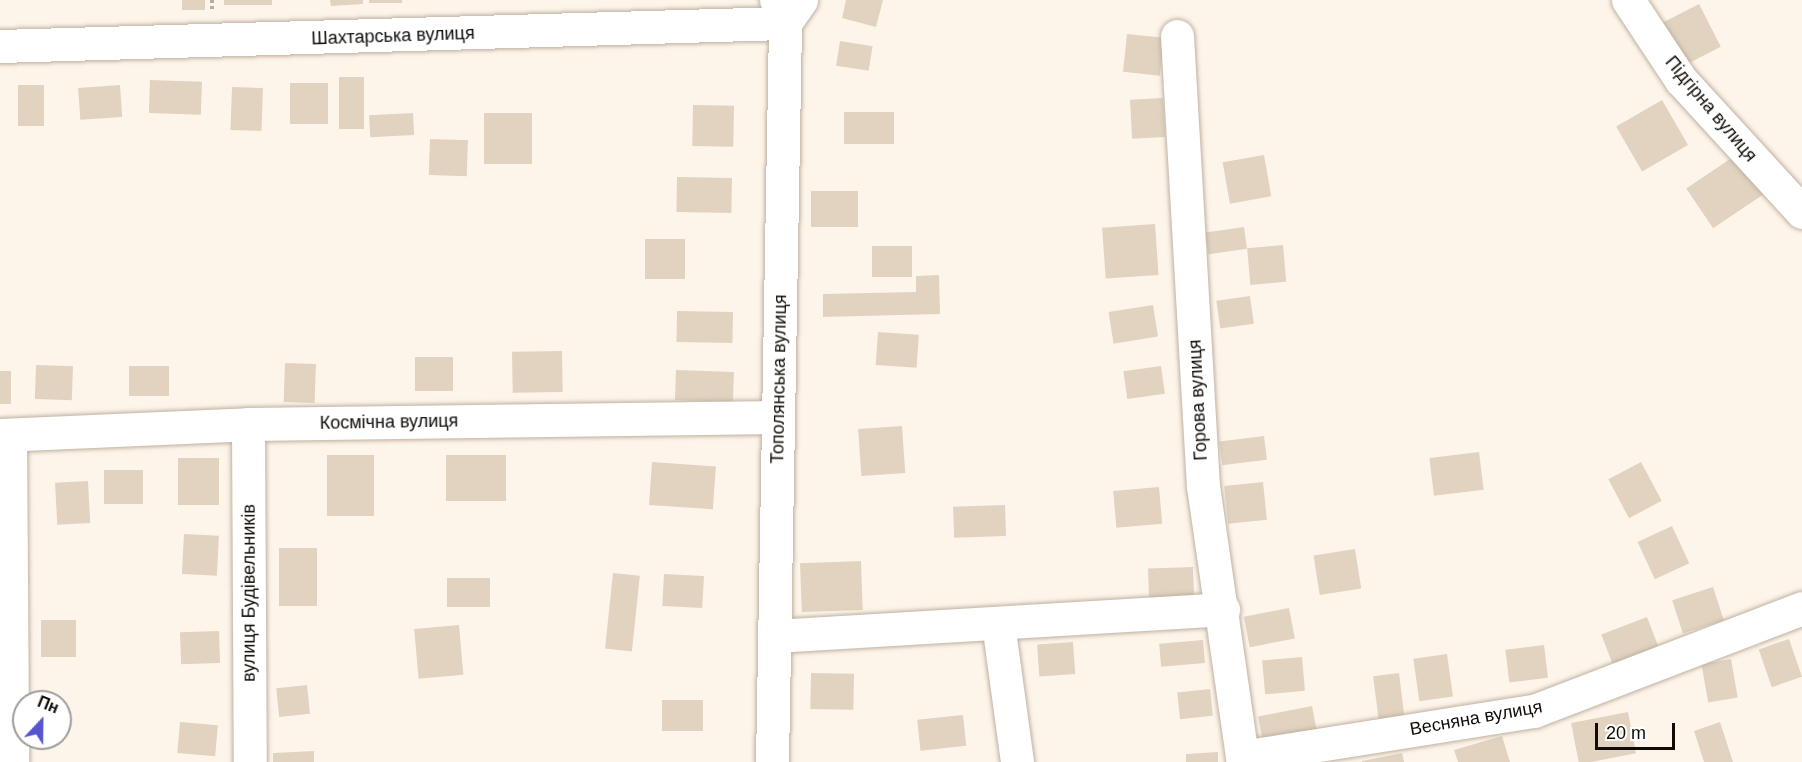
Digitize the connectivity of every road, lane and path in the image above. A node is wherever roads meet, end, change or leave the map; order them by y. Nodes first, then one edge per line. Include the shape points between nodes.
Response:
1 (1628, 0) edge
2 (788, 8) edge
3 (1177, 36) dead end
4 (0, 46) edge
5 (1802, 213) edge
6 (778, 417) junction
7 (248, 424) junction
8 (5, 435) edge
9 (1802, 608) edge
10 (1223, 609) junction
11 (998, 623) junction
12 (774, 636) junction
13 (1242, 760) edge
14 (12, 762) edge
15 (250, 762) edge
16 (772, 762) edge
17 (1017, 762) edge

1 - 5 street, Підгірна вулиця via 1681,80
2 - 4 street, Шахтарська вулиця
2 - 6 street, Тополянська вулиця
3 - 10 street, Горова вулиця via 1203,486
6 - 7 street, Космічна вулиця
6 - 12 street, Тополянська вулиця
7 - 8 street, Космічна вулиця
7 - 15 street, вулиця Будівельників
8 - 14 street
9 - 13 street, Весняна вулиця via 1534,711
10 - 11 street
10 - 13 street, Горова вулиця
11 - 12 street
11 - 17 street
12 - 16 street, Тополянська вулиця

